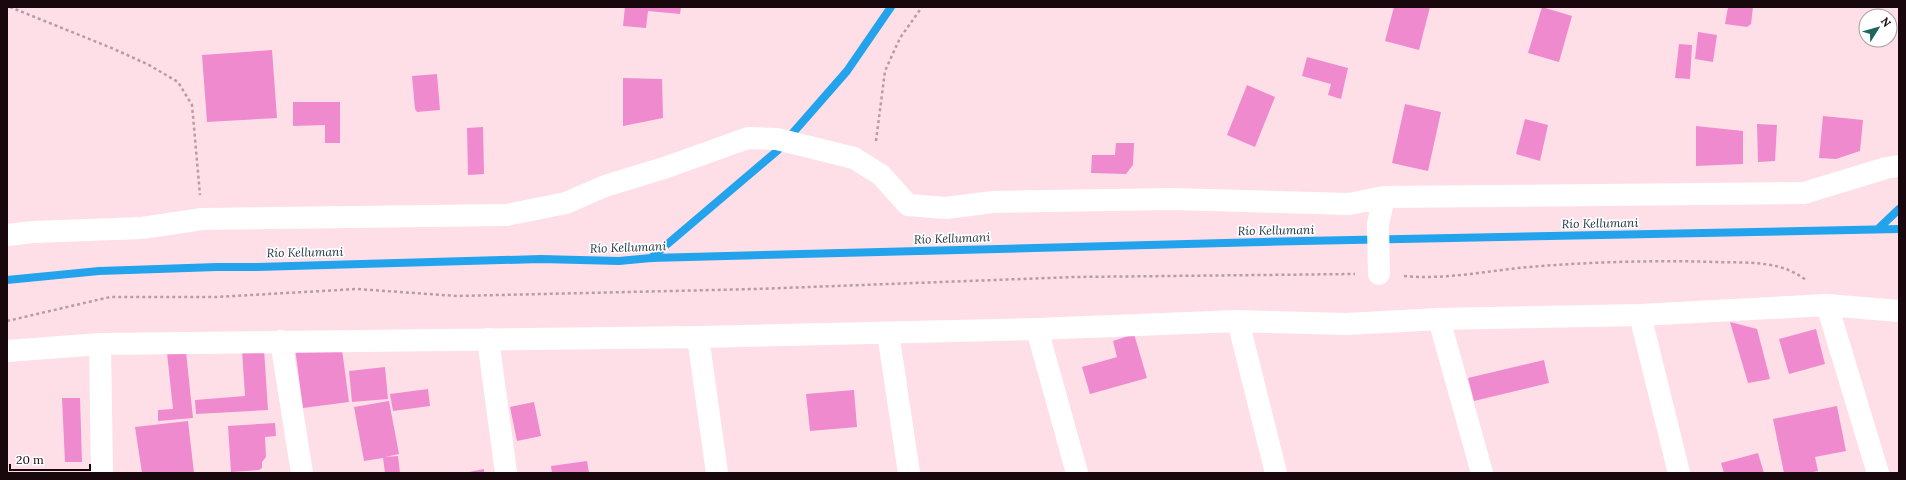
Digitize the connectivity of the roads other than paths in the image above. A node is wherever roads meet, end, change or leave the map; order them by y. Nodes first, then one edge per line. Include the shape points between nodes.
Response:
1 (1899, 166) edge
2 (1384, 197) junction
3 (7, 235) edge
4 (1379, 264) road end
5 (1827, 305) junction
6 (1899, 311) edge
7 (1640, 315) junction
8 (1439, 319) junction
9 (1238, 321) junction
10 (1037, 329) junction
11 (888, 333) junction
12 (698, 337) junction
13 (488, 339) junction
14 (282, 341) junction
15 (100, 344) junction
16 (7, 351) edge
17 (102, 473) edge
18 (302, 473) edge
19 (506, 473) edge
20 (716, 473) edge
21 (909, 473) edge
22 (1077, 473) edge
23 (1276, 473) edge
24 (1482, 473) edge
25 (1679, 473) edge
26 (1878, 473) edge

1 - 2 street via 1804,193
2 - 3 street via 1350,204 1062,199 993,202 946,208 908,205 881,174 854,158 777,139 748,138 605,186 566,203 506,215 202,219 142,228
2 - 4 street via 1378,224
5 - 6 street
5 - 7 street
5 - 26 street
7 - 8 street
7 - 25 street
8 - 9 street via 1346,324
8 - 24 street
9 - 10 street
9 - 23 street
10 - 11 street
10 - 22 street
11 - 12 street
11 - 21 street
12 - 13 street
12 - 20 street
13 - 14 street
13 - 19 street
14 - 15 street
14 - 18 street
15 - 16 street
15 - 17 street

